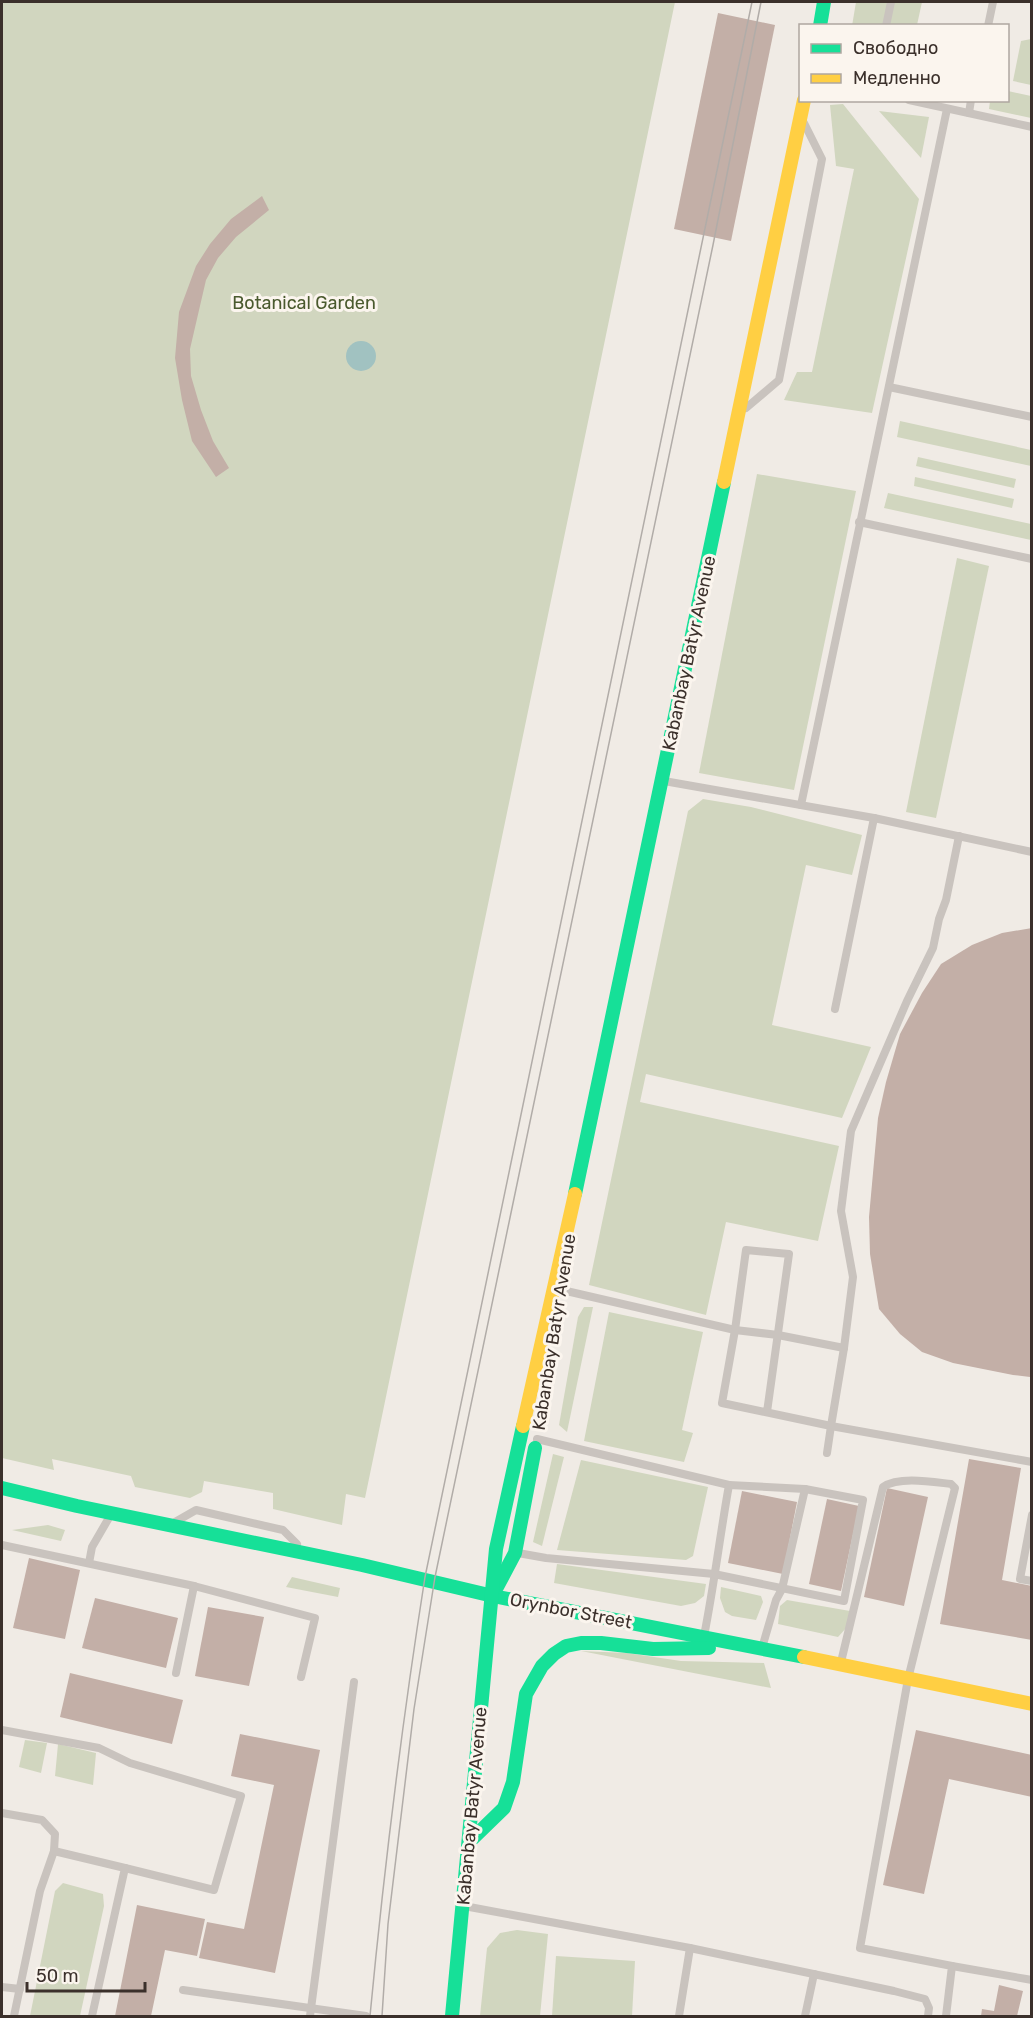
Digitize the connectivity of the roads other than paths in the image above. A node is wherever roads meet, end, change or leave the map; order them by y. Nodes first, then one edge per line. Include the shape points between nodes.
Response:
1 (825, 2) edge
2 (891, 2) edge
3 (993, 2) edge
4 (820, 24) edge
5 (886, 24) edge
6 (988, 24) edge
7 (804, 102) edge
8 (917, 102) edge
9 (971, 102) edge
10 (947, 109) junction
11 (969, 113) junction
12 (801, 116) junction
13 (1032, 127) edge
14 (889, 387) junction
15 (739, 414) junction
16 (1032, 417) edge
17 (860, 522) junction
18 (1032, 559) edge
19 (663, 781) junction
20 (801, 805) junction
21 (874, 818) junction
22 (960, 836) junction
23 (1032, 852) edge
24 (835, 1009) dead end
25 (573, 1205) junction
26 (562, 1290) junction
27 (735, 1330) junction
28 (778, 1335) junction
29 (844, 1348) junction
30 (545, 1393) dead end
31 (767, 1413) junction
32 (831, 1426) junction
33 (538, 1433) joint
34 (826, 1453) dead end
35 (1032, 1462) edge
36 (729, 1485) junction
37 (2, 1487) edge
38 (804, 1489) junction
39 (61, 1502) junction
40 (27, 1505) dead end
41 (111, 1513) junction
42 (1032, 1515) edge
43 (169, 1525) junction
44 (2, 1545) edge
45 (515, 1552) junction
46 (305, 1554) junction
47 (89, 1563) junction
48 (714, 1574) junction
49 (1032, 1581) edge
50 (194, 1586) junction
51 (782, 1589) junction
52 (493, 1596) junction
53 (704, 1637) junction
54 (757, 1648) junction
55 (840, 1665) junction
56 (176, 1673) dead end
57 (301, 1677) dead end
58 (908, 1679) junction
59 (354, 1682) dead end
60 (1032, 1704) edge
61 (2, 1730) edge
62 (2, 1813) edge
63 (469, 1842) junction
64 (54, 1851) junction
65 (125, 1868) junction
66 (463, 1905) junction
67 (690, 1948) junction
68 (952, 1966) junction
69 (814, 1974) junction
70 (1032, 1980) edge
71 (2, 1987) edge
72 (21, 1989) junction
73 (183, 1990) dead end
74 (310, 2013) edge
75 (14, 2016) edge
76 (92, 2016) edge
77 (366, 2016) edge
78 (452, 2016) edge
79 (679, 2016) edge
80 (805, 2016) edge
81 (928, 2016) edge
82 (946, 2016) edge

1 - 4 main road
2 - 5 lane
3 - 6 lane
7 - 12 main road, Kabanbay Batyr Avenue
8 - 10 lane
9 - 11 lane
10 - 11 lane
10 - 14 lane
11 - 13 lane
12 - 15 main road, Kabanbay Batyr Avenue
12 - 15 lane via 822,159 779,380
14 - 16 lane
14 - 17 lane
15 - 19 main road, Kabanbay Batyr Avenue
17 - 18 lane
17 - 20 lane
19 - 20 lane
19 - 25 main road, Kabanbay Batyr Avenue
20 - 21 lane
21 - 22 lane
21 - 24 lane
22 - 23 lane
22 - 29 lane via 933,948 851,1131 841,1211 853,1277
25 - 26 main road, Kabanbay Batyr Avenue
25 - 52 main road, Kabanbay Batyr Avenue via 496,1549
26 - 27 lane
26 - 30 main road, Kabanbay Batyr Avenue
27 - 28 lane
27 - 28 lane via 746,1250 789,1254
27 - 31 lane via 722,1403
28 - 29 lane
28 - 31 lane
29 - 32 lane
31 - 32 lane
32 - 34 lane
32 - 35 lane
33 - 36 lane
33 - 45 main road, Kabanbay Batyr Avenue
36 - 38 lane
36 - 48 lane
37 - 39 main road, Orynbor Street
37 - 41 main road, Orynbor Street via 78,1502
38 - 51 lane
38 - 51 lane via 863,1500 844,1601
39 - 40 lane
39 - 41 main road, Orynbor Street
41 - 43 main road, Orynbor Street
41 - 47 lane via 92,1547
42 - 49 lane via 1020,1579
43 - 46 main road, Orynbor Street
43 - 46 lane via 196,1510 283,1530
44 - 47 lane
45 - 48 lane
45 - 52 main road, Kabanbay Batyr Avenue
46 - 52 main road, Orynbor Street
47 - 50 lane
48 - 51 lane
48 - 53 lane
50 - 56 lane
50 - 57 lane via 315,1618
51 - 54 lane
52 - 53 main road, Orynbor Street
52 - 63 main road, Kabanbay Batyr Avenue
53 - 54 main road, Orynbor Street
54 - 55 main road, Orynbor Street
54 - 63 main road via 652,1649 581,1643 554,1654 526,1694 513,1782 504,1808
55 - 58 main road, Orynbor Street
55 - 58 lane via 883,1487 909,1481 951,1484 955,1488
58 - 60 main road, Orynbor Street
58 - 68 lane via 860,1948
59 - 74 lane
61 - 65 lane via 99,1748 130,1763 241,1796 214,1890
62 - 64 lane via 42,1820 55,1834
63 - 66 main road, Kabanbay Batyr Avenue
64 - 65 lane
64 - 72 lane via 40,1891
65 - 76 lane
66 - 67 lane
66 - 78 main road, Kabanbay Batyr Avenue
67 - 69 lane
67 - 79 lane
68 - 70 lane
68 - 82 lane
69 - 80 lane
69 - 81 lane via 925,1999
71 - 72 lane
72 - 75 lane
73 - 74 lane
74 - 77 lane

